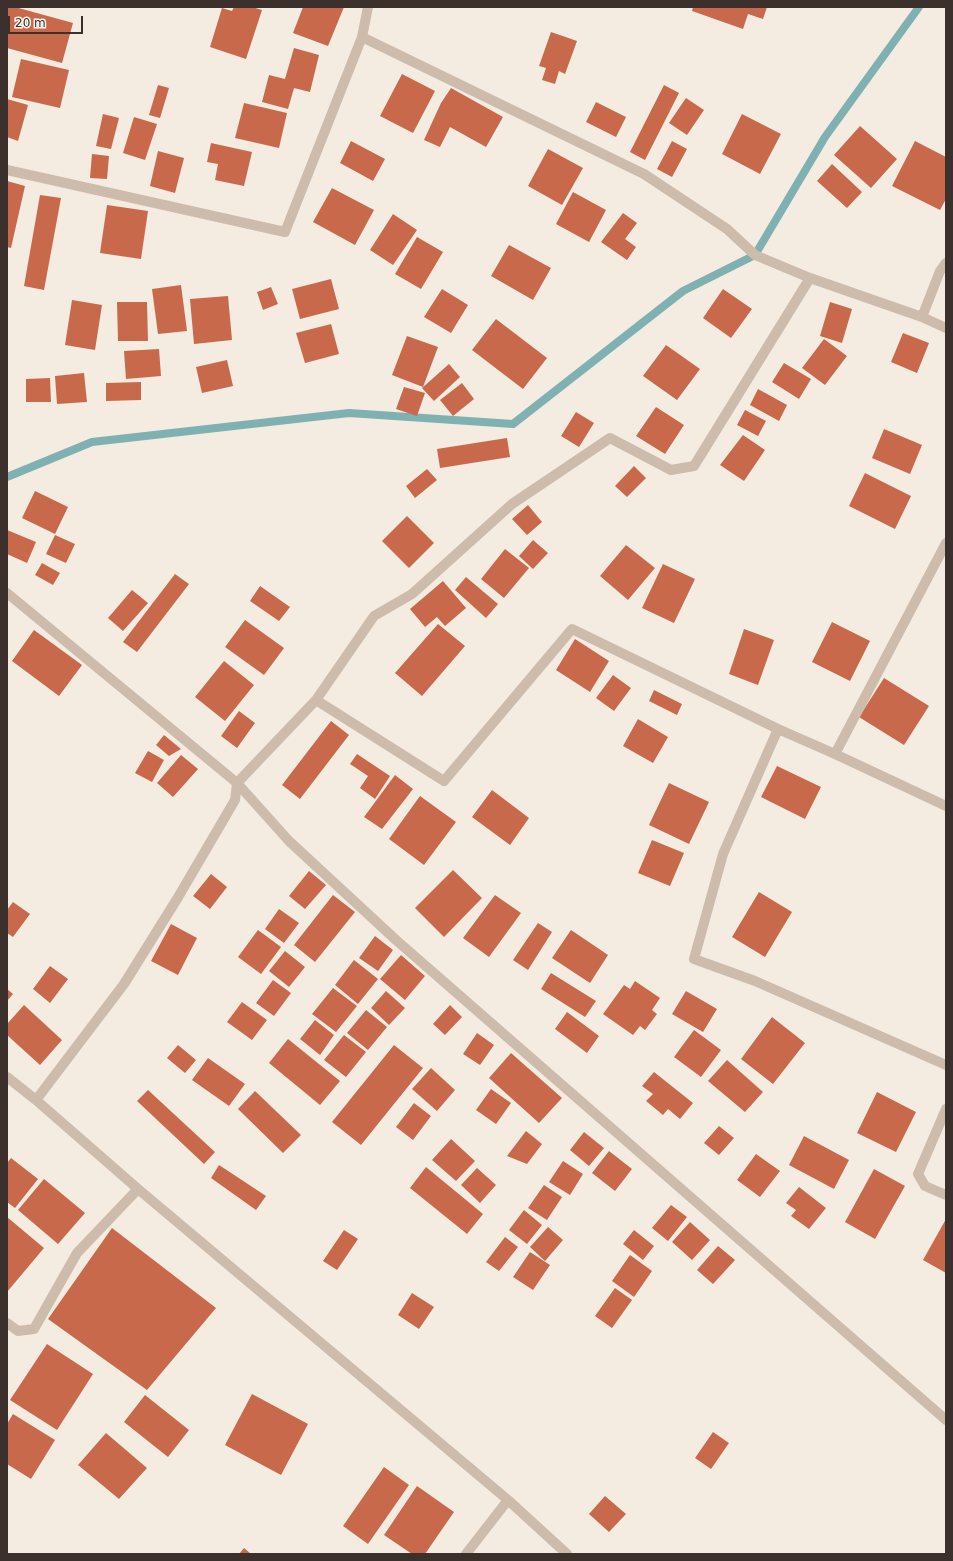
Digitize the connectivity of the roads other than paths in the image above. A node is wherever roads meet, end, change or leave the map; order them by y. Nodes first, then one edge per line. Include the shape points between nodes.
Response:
1 (368, 7) edge
2 (362, 37) junction
3 (7, 170) edge
4 (946, 263) edge
5 (810, 278) junction
6 (922, 317) junction
7 (946, 328) edge
8 (946, 543) edge
9 (7, 593) edge
10 (316, 700) junction
11 (778, 729) junction
12 (835, 754) junction
13 (237, 783) junction
14 (946, 806) edge
15 (946, 1065) edge
16 (7, 1077) edge
17 (36, 1100) junction
18 (946, 1109) edge
19 (138, 1189) junction
20 (946, 1195) edge
21 (7, 1323) edge
22 (946, 1420) edge
23 (508, 1500) junction
24 (466, 1554) edge
25 (567, 1554) edge

1 - 2 street
2 - 3 street via 284,232
2 - 5 street via 644,174 727,229 755,255
4 - 6 street via 940,271
5 - 6 street
5 - 10 street via 694,466 671,470 610,438 512,504 412,594 374,616
6 - 7 street
8 - 12 street
9 - 13 street
10 - 11 street via 444,781 572,629
10 - 13 street
11 - 12 street
11 - 15 street via 723,854 694,959 755,981
12 - 14 street
13 - 17 street via 235,800 124,984
13 - 22 street via 289,841 396,940
16 - 17 street
17 - 19 street
18 - 20 street via 918,1174 925,1186
19 - 21 street via 77,1253 34,1329 18,1331
19 - 23 street
23 - 24 street
23 - 25 street

